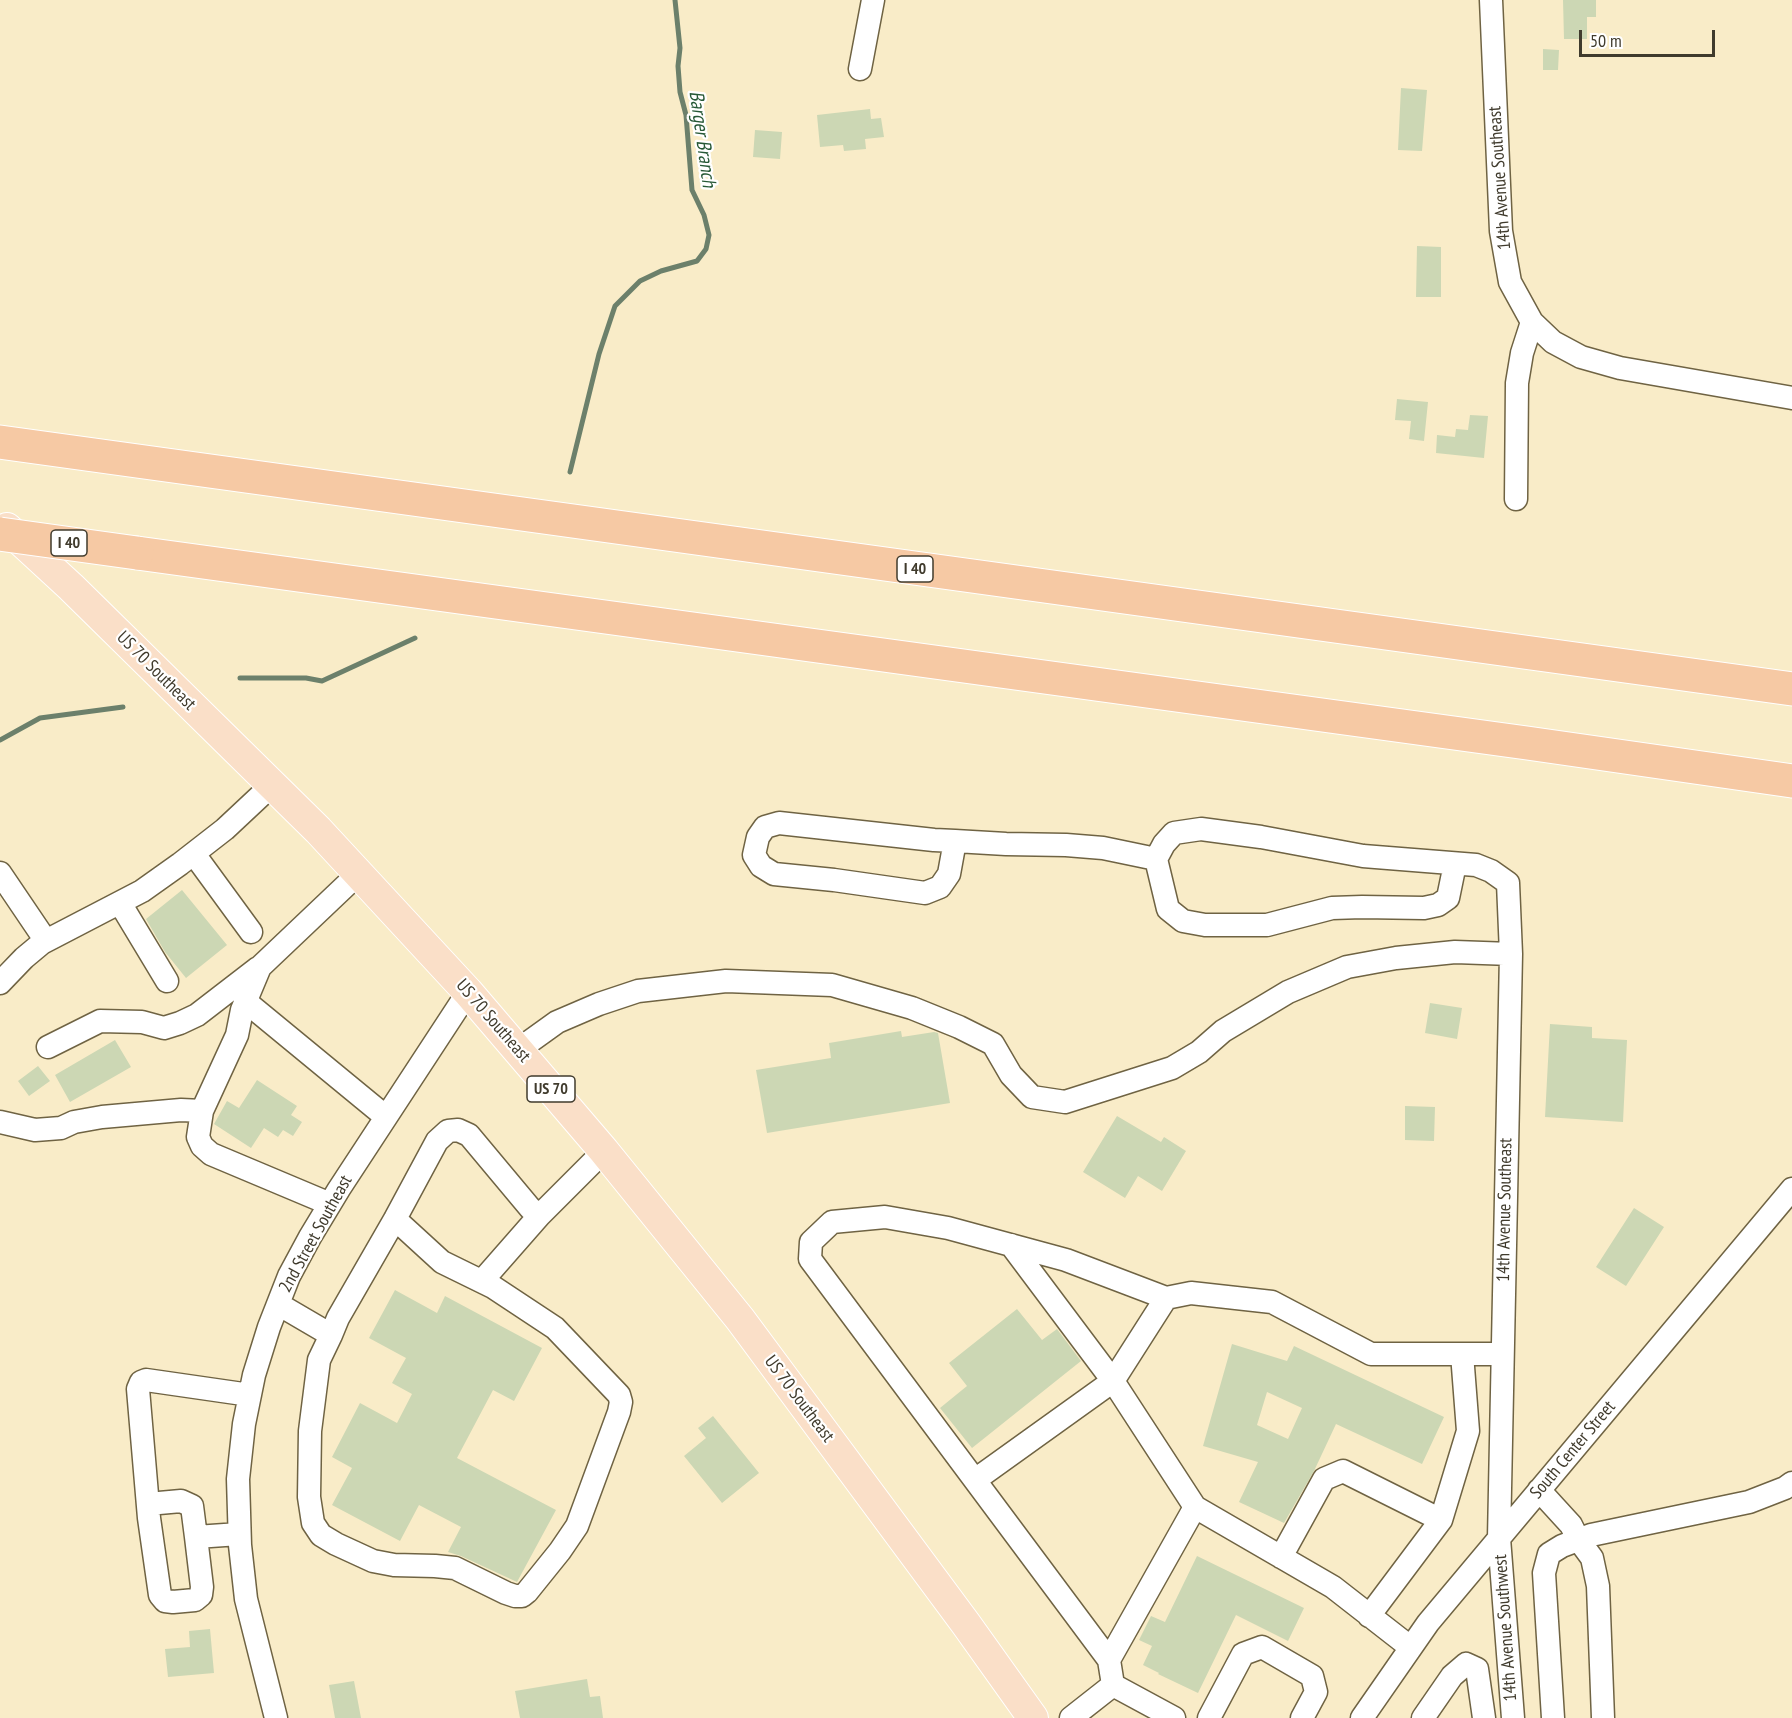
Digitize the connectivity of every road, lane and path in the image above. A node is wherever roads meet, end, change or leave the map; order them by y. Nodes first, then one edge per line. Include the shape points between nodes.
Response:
1 (873, 0) edge
2 (1491, 0) edge
3 (860, 69) dead end
4 (1532, 321) junction
5 (1792, 398) edge
6 (0, 442) edge
7 (1516, 499) dead end
8 (0, 522) edge
9 (0, 534) edge
10 (1792, 689) edge
11 (1792, 781) edge
12 (272, 784) junction
13 (955, 841) junction
14 (194, 854) junction
15 (1156, 859) junction
16 (1455, 864) junction
17 (0, 873) edge
18 (358, 874) junction
19 (120, 903) junction
20 (251, 932) dead end
21 (46, 941) junction
22 (1511, 954) junction
23 (260, 967) junction
24 (167, 981) dead end
25 (0, 983) edge
26 (468, 992) junction
27 (245, 1001) junction
28 (48, 1047) dead end
29 (518, 1050) junction
30 (202, 1111) junction
31 (386, 1117) junction
32 (0, 1122) edge
33 (604, 1151) junction
34 (1792, 1190) edge
35 (330, 1204) junction
36 (539, 1216) junction
37 (396, 1219) junction
38 (1011, 1245) junction
39 (482, 1281) junction
40 (1166, 1298) junction
41 (278, 1304) junction
42 (331, 1335) junction
43 (1462, 1354) junction
44 (1502, 1354) junction
45 (1113, 1381) junction
46 (250, 1395) junction
47 (975, 1480) junction
48 (1792, 1483) edge
49 (1539, 1490) junction
50 (148, 1504) junction
51 (1195, 1507) junction
52 (1441, 1520) junction
53 (239, 1534) junction
54 (196, 1537) junction
55 (1499, 1538) junction
56 (1578, 1539) junction
57 (1281, 1557) junction
58 (1369, 1616) junction
59 (1410, 1647) junction
60 (1109, 1660) junction
61 (1113, 1685) junction
62 (1481, 1716) edge
63 (276, 1718) edge
64 (1033, 1718) edge
65 (1071, 1718) edge
66 (1174, 1718) edge
67 (1209, 1718) edge
68 (1302, 1718) edge
69 (1362, 1718) edge
70 (1423, 1718) edge
71 (1513, 1718) edge
72 (1553, 1718) edge
73 (1603, 1718) edge

1 - 3 street
2 - 4 street, 14th Avenue Southeast via 1501,231 1510,282
4 - 5 street, 14th Avenue Southeast via 1553,342 1581,357 1620,368
4 - 7 street via 1517,383
6 - 10 highway, I 40
8 - 12 main road, US 70 Southeast / US 70
9 - 11 highway, I 40, bridge
12 - 14 street
12 - 18 main road, US 70 Southeast / US 70
13 - 13 street via 779,823 765,827 754,855 774,874 925,893 940,887 948,874
13 - 15 street via 1085,846
14 - 19 street
14 - 20 street
15 - 16 street via 1174,833 1200,829 1363,856
15 - 16 street via 1168,909 1183,921 1205,926 1267,925 1332,908 1438,905 1448,898
16 - 22 street, 14th Avenue Southeast via 1476,865 1509,883
17 - 21 street
18 - 23 street
18 - 26 main road, US 70 Southeast / US 70
19 - 21 street
19 - 24 street
21 - 25 street
22 - 29 street via 1455,952 1347,967 1288,992 1172,1068 1065,1102 1032,1097 1011,1075 993,1044 912,1008 832,985 726,981 638,991 557,1022
22 - 44 street, 14th Avenue Southeast
23 - 27 street
23 - 28 street via 197,1015 180,1023 164,1028 142,1022 100,1021
26 - 29 main road, US 70 Southeast / US 70
26 - 31 street, 2nd Street Southeast
27 - 30 street via 237,1035
27 - 31 street
29 - 33 main road, US 70 Southeast / US 70
30 - 32 street via 121,1115 35,1130
30 - 35 street via 198,1137 211,1154
31 - 35 street, 2nd Street Southeast
33 - 36 street
33 - 64 main road, US 70 Southeast / US 70 via 740,1319
34 - 49 street, South Center Street
35 - 41 street, 2nd Street Southeast via 289,1276
36 - 37 street via 469,1135 458,1130 448,1131 437,1141
36 - 39 street
37 - 39 street via 442,1262
37 - 42 street
38 - 40 street via 1066,1260
38 - 45 street
38 - 47 street via 885,1216 832,1222 811,1242 810,1259
39 - 42 street via 555,1329 619,1395 621,1402 577,1526 522,1596 506,1593 455,1568 373,1561 321,1535 313,1523 309,1497 310,1431 320,1360
40 - 43 street via 1191,1293 1272,1302 1371,1354
40 - 45 street
41 - 42 street
41 - 46 street, 2nd Street Southeast
43 - 44 street
43 - 52 street via 1467,1431
44 - 55 street, 14th Avenue Southeast
45 - 47 street
45 - 51 street
46 - 50 street via 141,1382 138,1389
46 - 53 street, 2nd Street Southeast via 238,1479
47 - 60 street
48 - 56 street via 1749,1502
49 - 55 street, South Center Street
49 - 56 street via 1571,1525
50 - 54 street via 181,1501 192,1506
50 - 54 street via 160,1595 165,1601 195,1600 201,1594
51 - 57 street
51 - 60 street
52 - 57 street via 1343,1471 1324,1479
52 - 58 street
53 - 54 street
53 - 63 street, 2nd Street Southeast via 246,1599
55 - 59 street, South Center Street
55 - 71 street, 14th Avenue Southwest
56 - 72 street via 1549,1554 1544,1573
56 - 73 street via 1592,1558 1598,1586
57 - 58 street via 1333,1587
58 - 59 street
59 - 69 street, South Center Street
60 - 61 street
61 - 65 street
61 - 66 street
62 - 70 street via 1477,1669 1466,1664 1452,1676
67 - 68 street via 1243,1654 1262,1647 1312,1676 1316,1692

